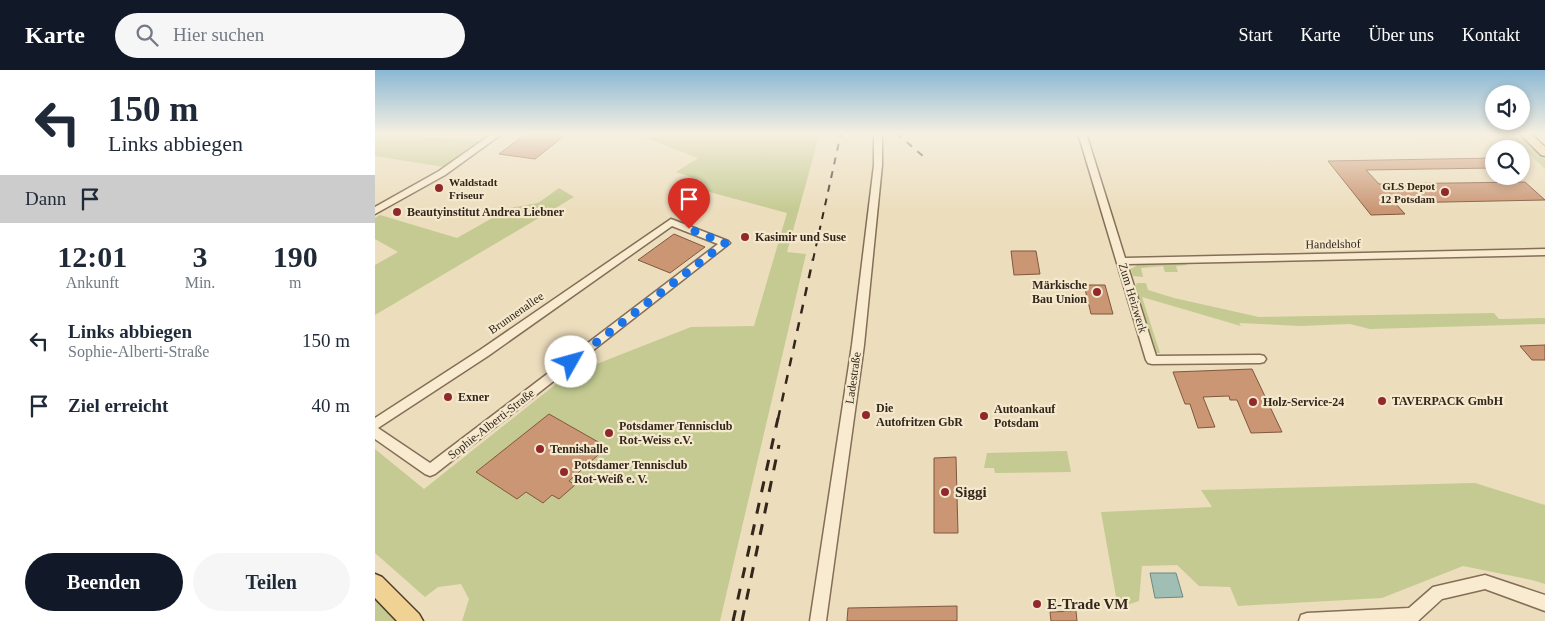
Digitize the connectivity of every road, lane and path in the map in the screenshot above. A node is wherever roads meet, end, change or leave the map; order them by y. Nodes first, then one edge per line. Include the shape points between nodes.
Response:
1 (462, 159) edge
2 (877, 159) edge
3 (1090, 159) edge
4 (375, 211) edge
5 (671, 222) joint
6 (1545, 252) edge
7 (1122, 261) junction
8 (1260, 359) dead end
9 (375, 424) edge
10 (375, 432) edge
11 (375, 584) edge
12 (1545, 603) edge
13 (412, 621) edge
14 (818, 621) edge
15 (1307, 621) edge

1 - 4 street
2 - 14 street, Ladestraße via 858,345
3 - 7 street, Zum Heizwerk
5 - 9 street, Brunnenallee via 484,353
5 - 10 street, Sophie-Alberti-Straße via 725,243 431,470
6 - 7 street, Handelshof
7 - 8 street, Zum Heizwerk via 1152,360
11 - 13 main road
12 - 15 street via 1485,582 1438,592 1412,616

